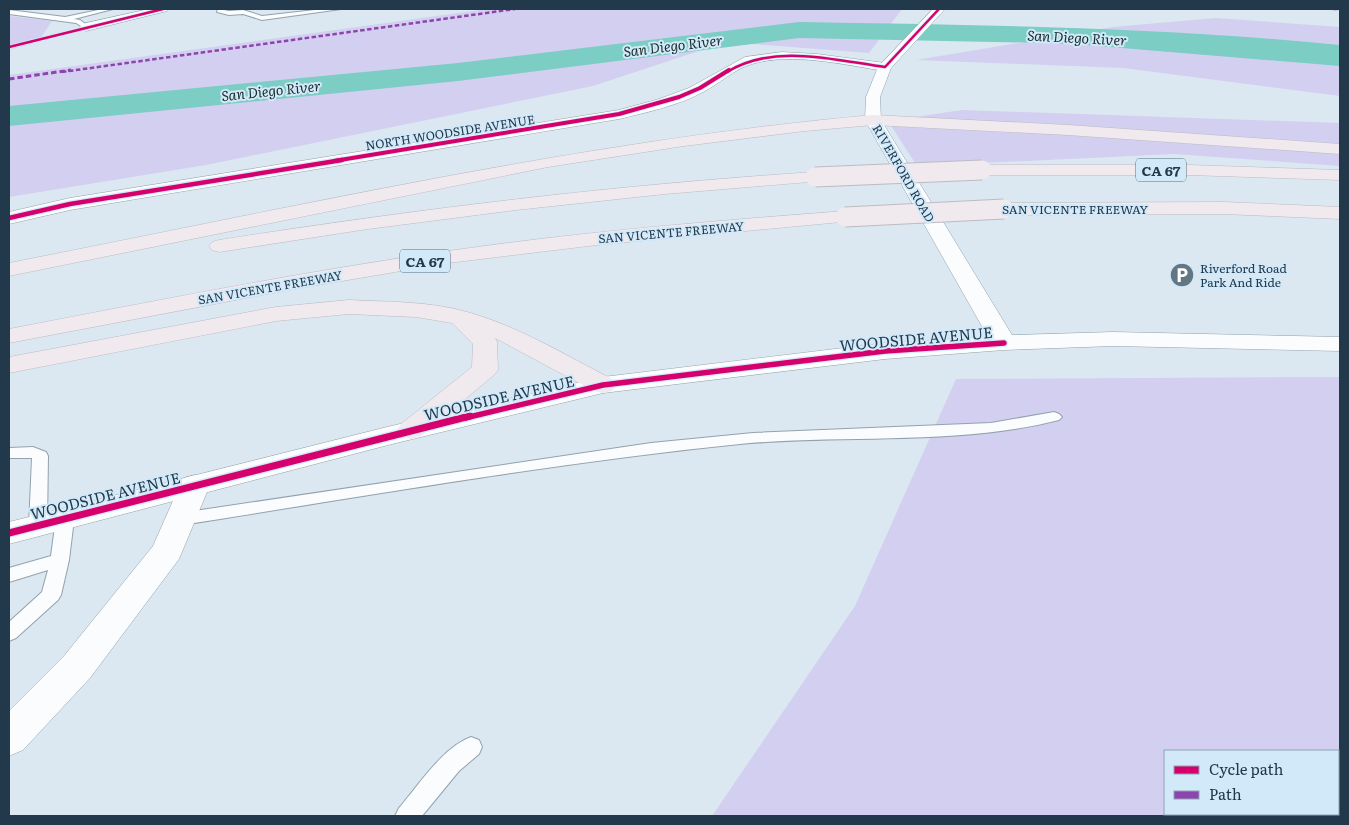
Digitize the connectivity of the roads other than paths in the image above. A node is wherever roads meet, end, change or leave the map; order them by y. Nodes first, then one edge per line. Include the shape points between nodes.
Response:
1 (110, 9) edge
2 (163, 9) edge
3 (221, 9) edge
4 (338, 9) edge
5 (939, 9) edge
6 (242, 10) edge
7 (9, 12) edge
8 (64, 19) junction
9 (86, 27) joint
10 (890, 62) junction
11 (873, 120) junction
12 (1340, 149) edge
13 (1340, 175) edge
14 (1340, 213) edge
15 (9, 218) edge
16 (9, 270) edge
17 (9, 282) edge
18 (460, 317) junction
19 (9, 336) edge
20 (1004, 343) junction
21 (1340, 344) edge
22 (9, 365) edge
23 (603, 385) junction
24 (1054, 417) dead end
25 (411, 430) junction
26 (9, 453) edge
27 (195, 485) junction
28 (181, 519) junction
29 (52, 522) junction
30 (9, 533) edge
31 (60, 560) junction
32 (9, 575) edge
33 (9, 633) edge
34 (9, 738) edge
35 (471, 747) dead end
36 (407, 816) edge

1 - 8 lane
2 - 9 main road
3 - 6 lane via 219,11 230,13
4 - 6 lane via 262,18
5 - 10 main road, RIVERFORD ROAD
7 - 8 lane
8 - 9 lane via 78,21
10 - 11 main road, RIVERFORD ROAD via 873,97
10 - 15 main road, NORTH WOODSIDE AVENUE via 780,56 749,60 672,101 637,111 70,204
11 - 12 highway
11 - 16 highway via 684,140 548,162
11 - 20 main road, RIVERFORD ROAD
13 - 17 highway, CA 67, bridge via 1188,170 982,170 693,184 400,217
14 - 19 highway, SAN VICENTE FREEWAY / CA 67, bridge via 1223,208 1004,210 702,228 448,257 237,292
18 - 22 highway via 416,310 349,307 276,314
18 - 23 highway via 501,332
18 - 25 highway via 485,342 485,370
20 - 21 main road, WOODSIDE AVENUE via 1113,339
20 - 23 main road, WOODSIDE AVENUE via 885,351
23 - 25 main road, WOODSIDE AVENUE
24 - 28 lane via 990,428 753,438 651,448
25 - 27 main road, WOODSIDE AVENUE
26 - 29 lane via 33,452 40,456
27 - 28 main road
27 - 29 main road, WOODSIDE AVENUE
28 - 34 main road via 167,551 77,667
29 - 30 main road, WOODSIDE AVENUE
29 - 31 lane
31 - 32 lane
31 - 33 lane via 51,595
35 - 36 lane via 451,764

